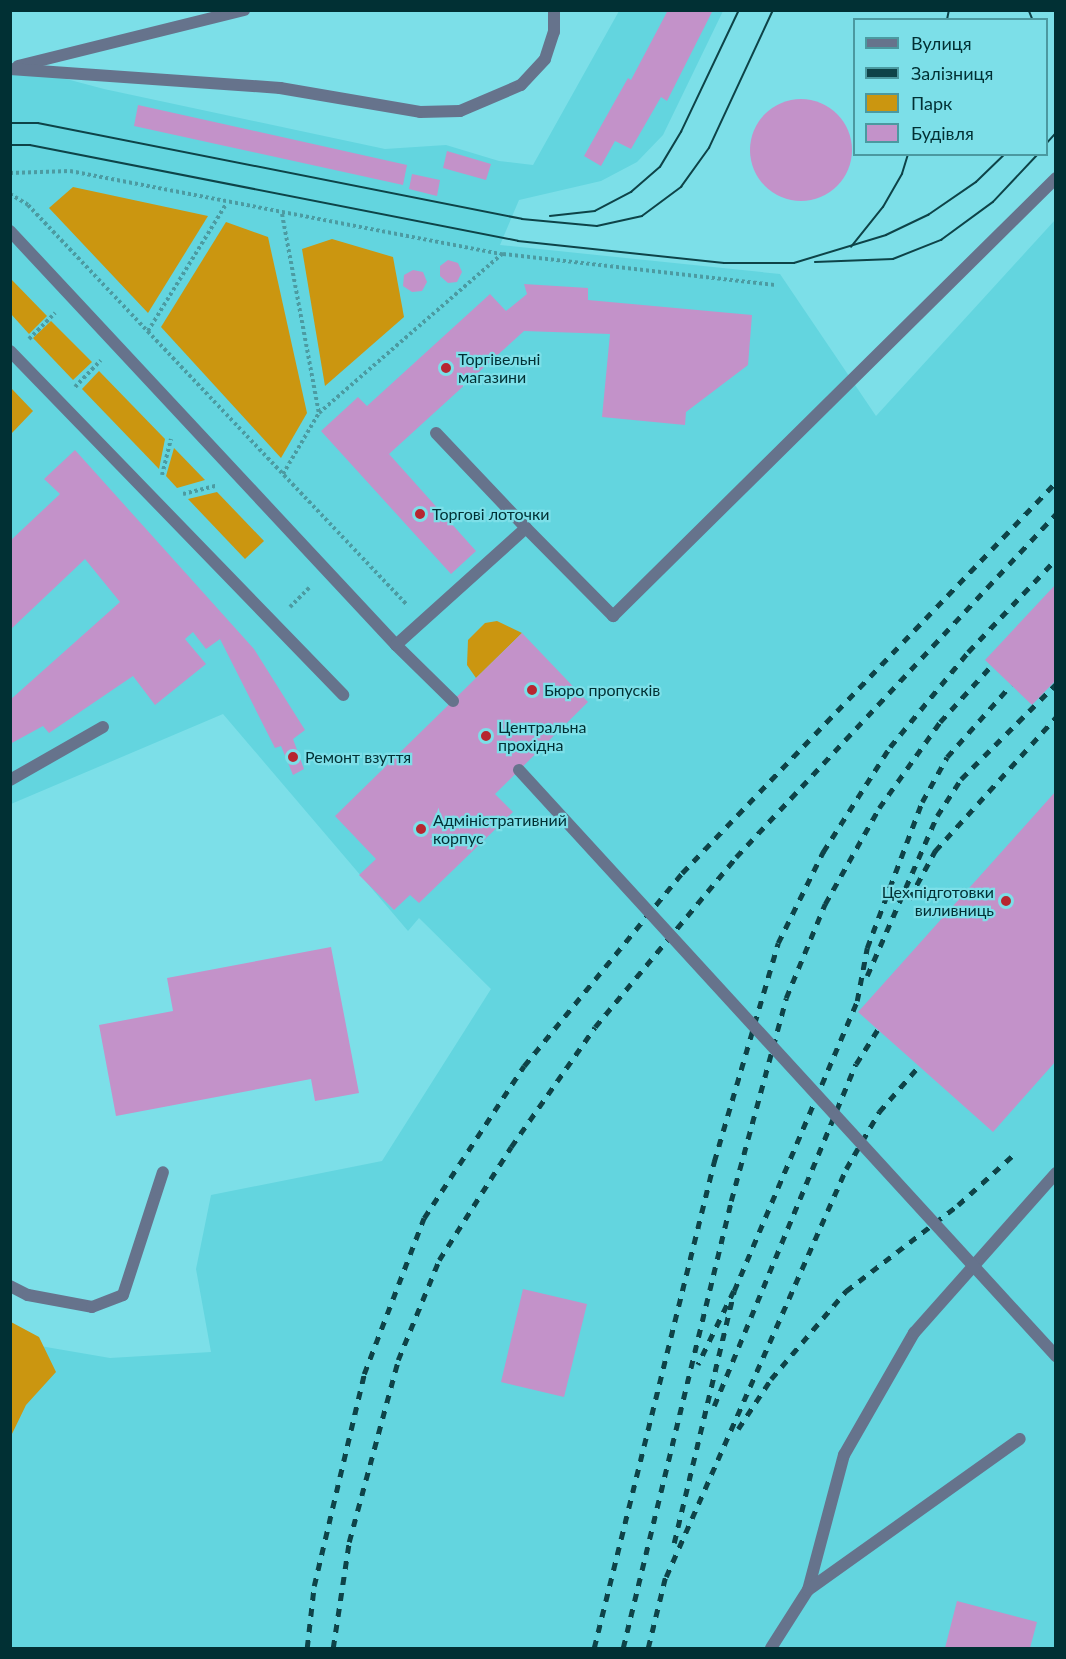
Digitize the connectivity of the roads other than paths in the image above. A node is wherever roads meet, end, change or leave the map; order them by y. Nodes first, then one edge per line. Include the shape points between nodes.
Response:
1 (244, 10) edge
2 (554, 10) edge
3 (10, 68) edge
4 (1056, 178) edge
5 (10, 231) edge
6 (10, 351) edge
7 (436, 433) dead end
8 (526, 528) junction
9 (396, 645) junction
10 (343, 695) dead end
11 (453, 701) dead end
12 (103, 727) dead end
13 (519, 770) dead end
14 (10, 780) edge
15 (163, 1172) dead end
16 (1056, 1173) edge
17 (10, 1286) edge
18 (1056, 1356) edge
19 (1020, 1439) dead end
20 (808, 1590) junction
21 (771, 1648) edge

1 - 3 street
2 - 3 street via 554,32 545,59 521,85 460,111 420,112 280,88
4 - 8 street via 613,615
5 - 9 street
6 - 10 street
7 - 8 street
8 - 9 street
9 - 11 street
12 - 14 street
13 - 18 street, bridge
15 - 17 street via 123,1295 92,1307 28,1295
16 - 20 street via 914,1333 844,1455
19 - 20 street
20 - 21 street

